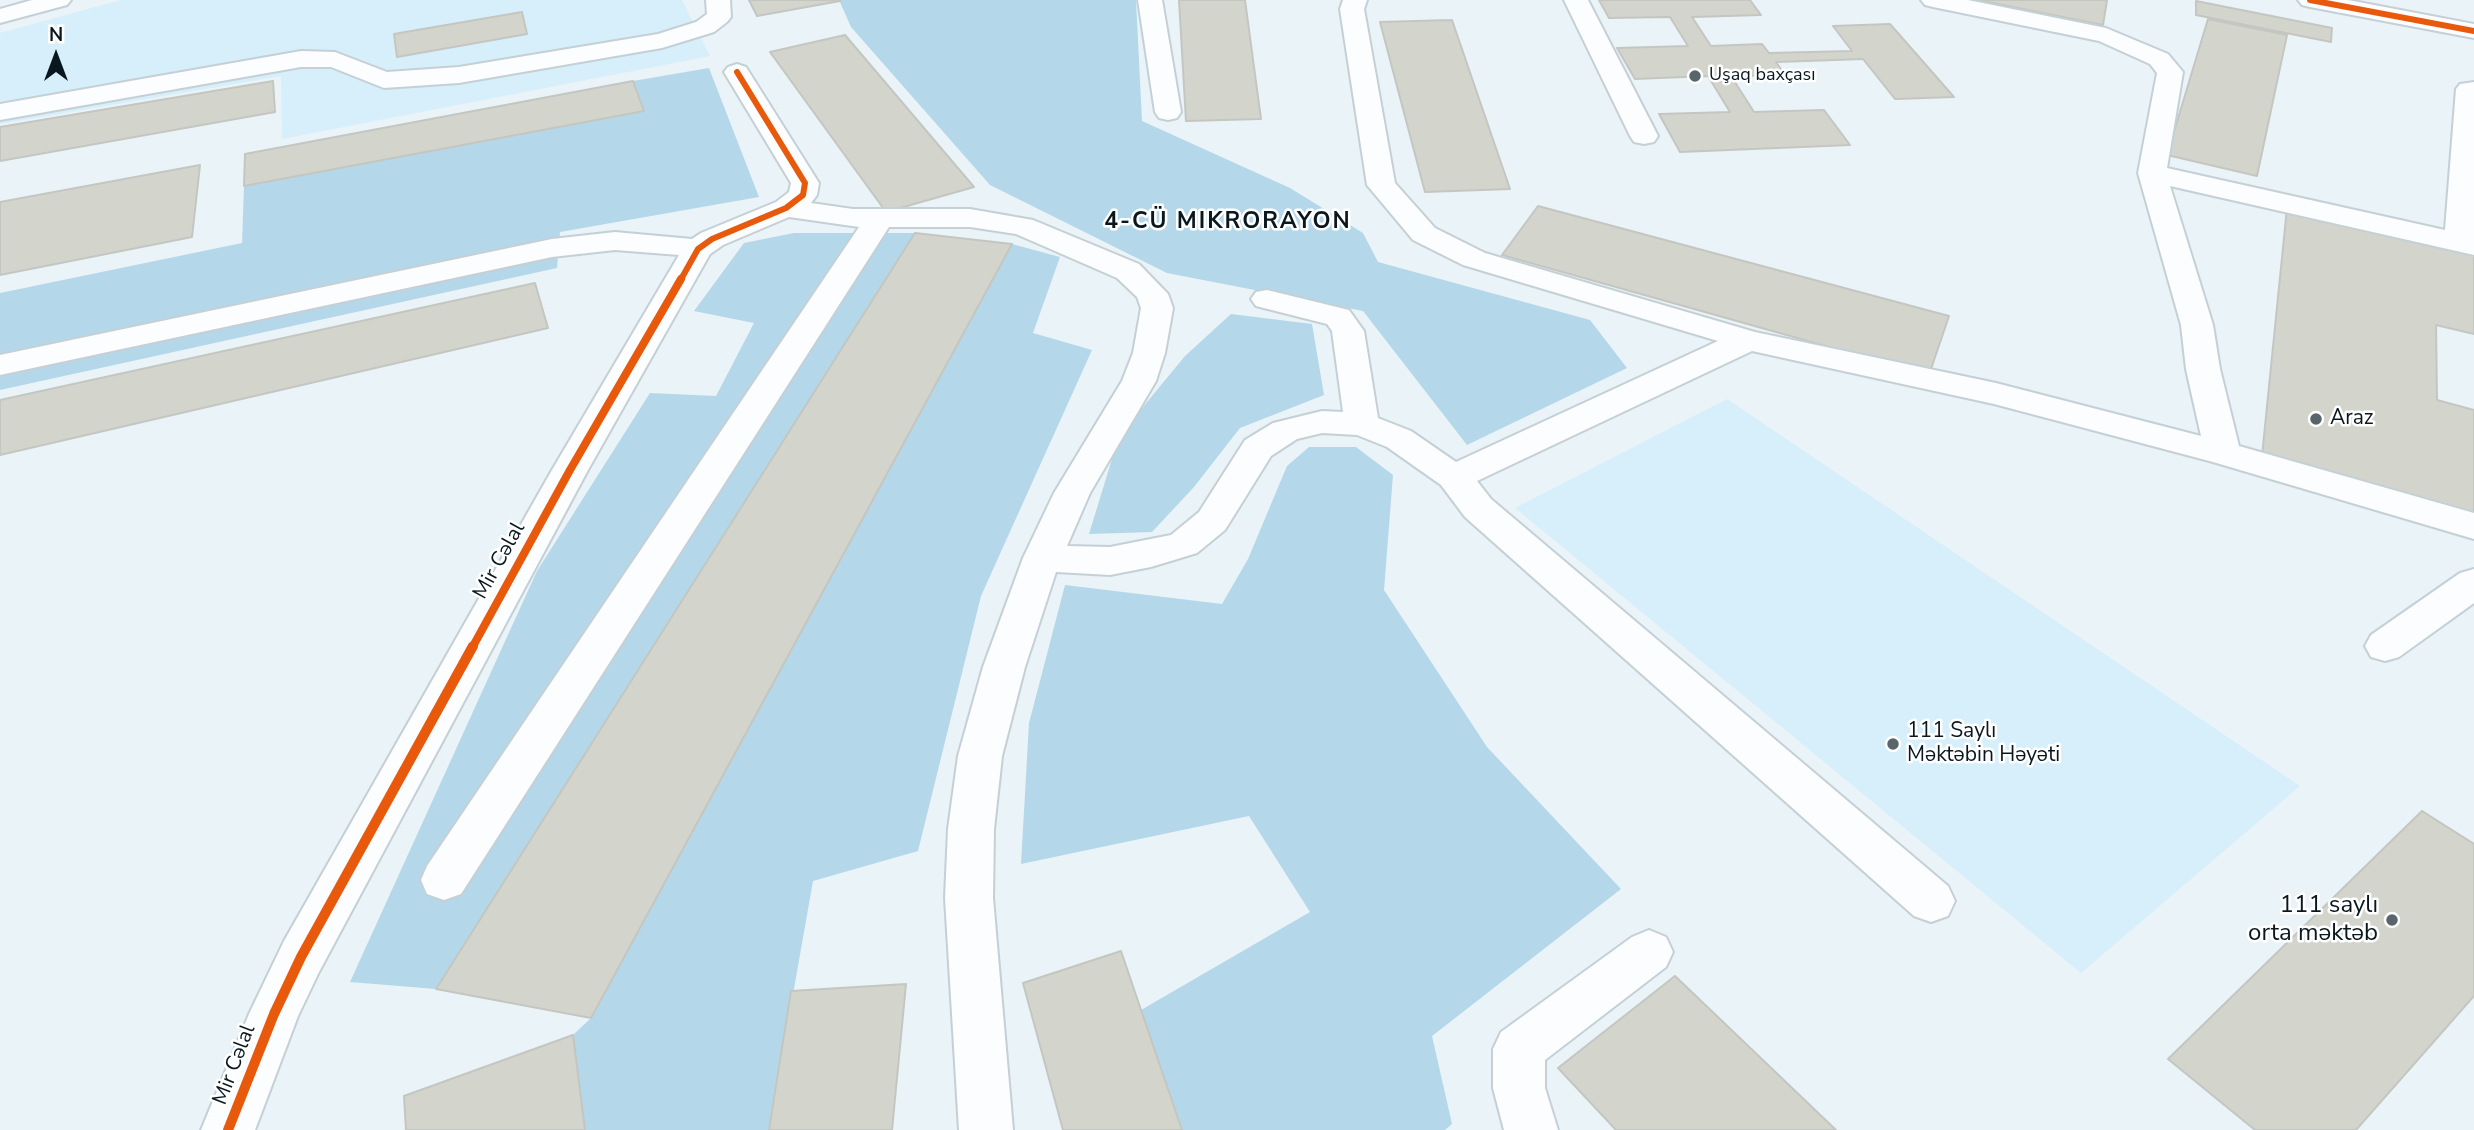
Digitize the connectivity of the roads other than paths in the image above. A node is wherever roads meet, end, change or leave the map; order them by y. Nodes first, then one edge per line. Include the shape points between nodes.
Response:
1 (60, 0) edge
2 (1150, 0) edge
3 (1354, 0) edge
4 (1576, 0) edge
5 (1933, 0) edge
6 (2311, 0) edge
7 (2453, 0) edge
8 (718, 9) edge
9 (0, 16) edge
10 (2465, 29) edge
11 (737, 72) dead end
12 (2469, 89) dead end
13 (0, 112) edge
14 (1168, 113) dead end
15 (1644, 136) dead end
16 (2152, 173) junction
17 (786, 208) junction
18 (878, 219) junction
19 (2467, 245) edge
20 (698, 250) junction
21 (1267, 299) dead end
22 (1748, 341) junction
23 (0, 365) edge
24 (1362, 424) junction
25 (2223, 453) junction
26 (1454, 478) junction
27 (2474, 526) edge
28 (1042, 558) junction
29 (2474, 583) edge
30 (2385, 646) dead end
31 (444, 880) dead end
32 (1931, 901) dead end
33 (1649, 953) dead end
34 (228, 1130) edge
35 (986, 1130) edge
36 (1531, 1130) edge

1 - 9 street
2 - 14 street
3 - 22 street via 1381,184 1424,234 1474,259
4 - 15 street
5 - 16 street via 2106,35 2159,59 2170,72
6 - 10 street
7 - 10 street
8 - 13 street via 705,27 662,41 459,75 384,80 335,60 301,59
11 - 17 street via 805,183 803,195
12 - 19 street
16 - 19 street
16 - 25 street via 2197,325
17 - 18 street
17 - 20 street, Mir Cəlal via 712,239
18 - 28 street via 970,218 1023,226 1128,271 1152,294 1157,308 1139,381 1072,493
18 - 31 street
20 - 23 street via 615,241 552,248
20 - 34 street, Mir Cəlal via 570,470 301,957
21 - 24 street via 1338,317 1348,331
22 - 25 street via 1996,394
22 - 26 street
24 - 26 street via 1399,439
24 - 28 street via 1322,422 1285,431 1258,448 1212,520 1184,544 1110,561
25 - 27 street
26 - 32 street via 1478,508
28 - 35 street via 1004,667 980,756 971,829 969,898
29 - 30 street
33 - 36 street via 1519,1049 1519,1088

